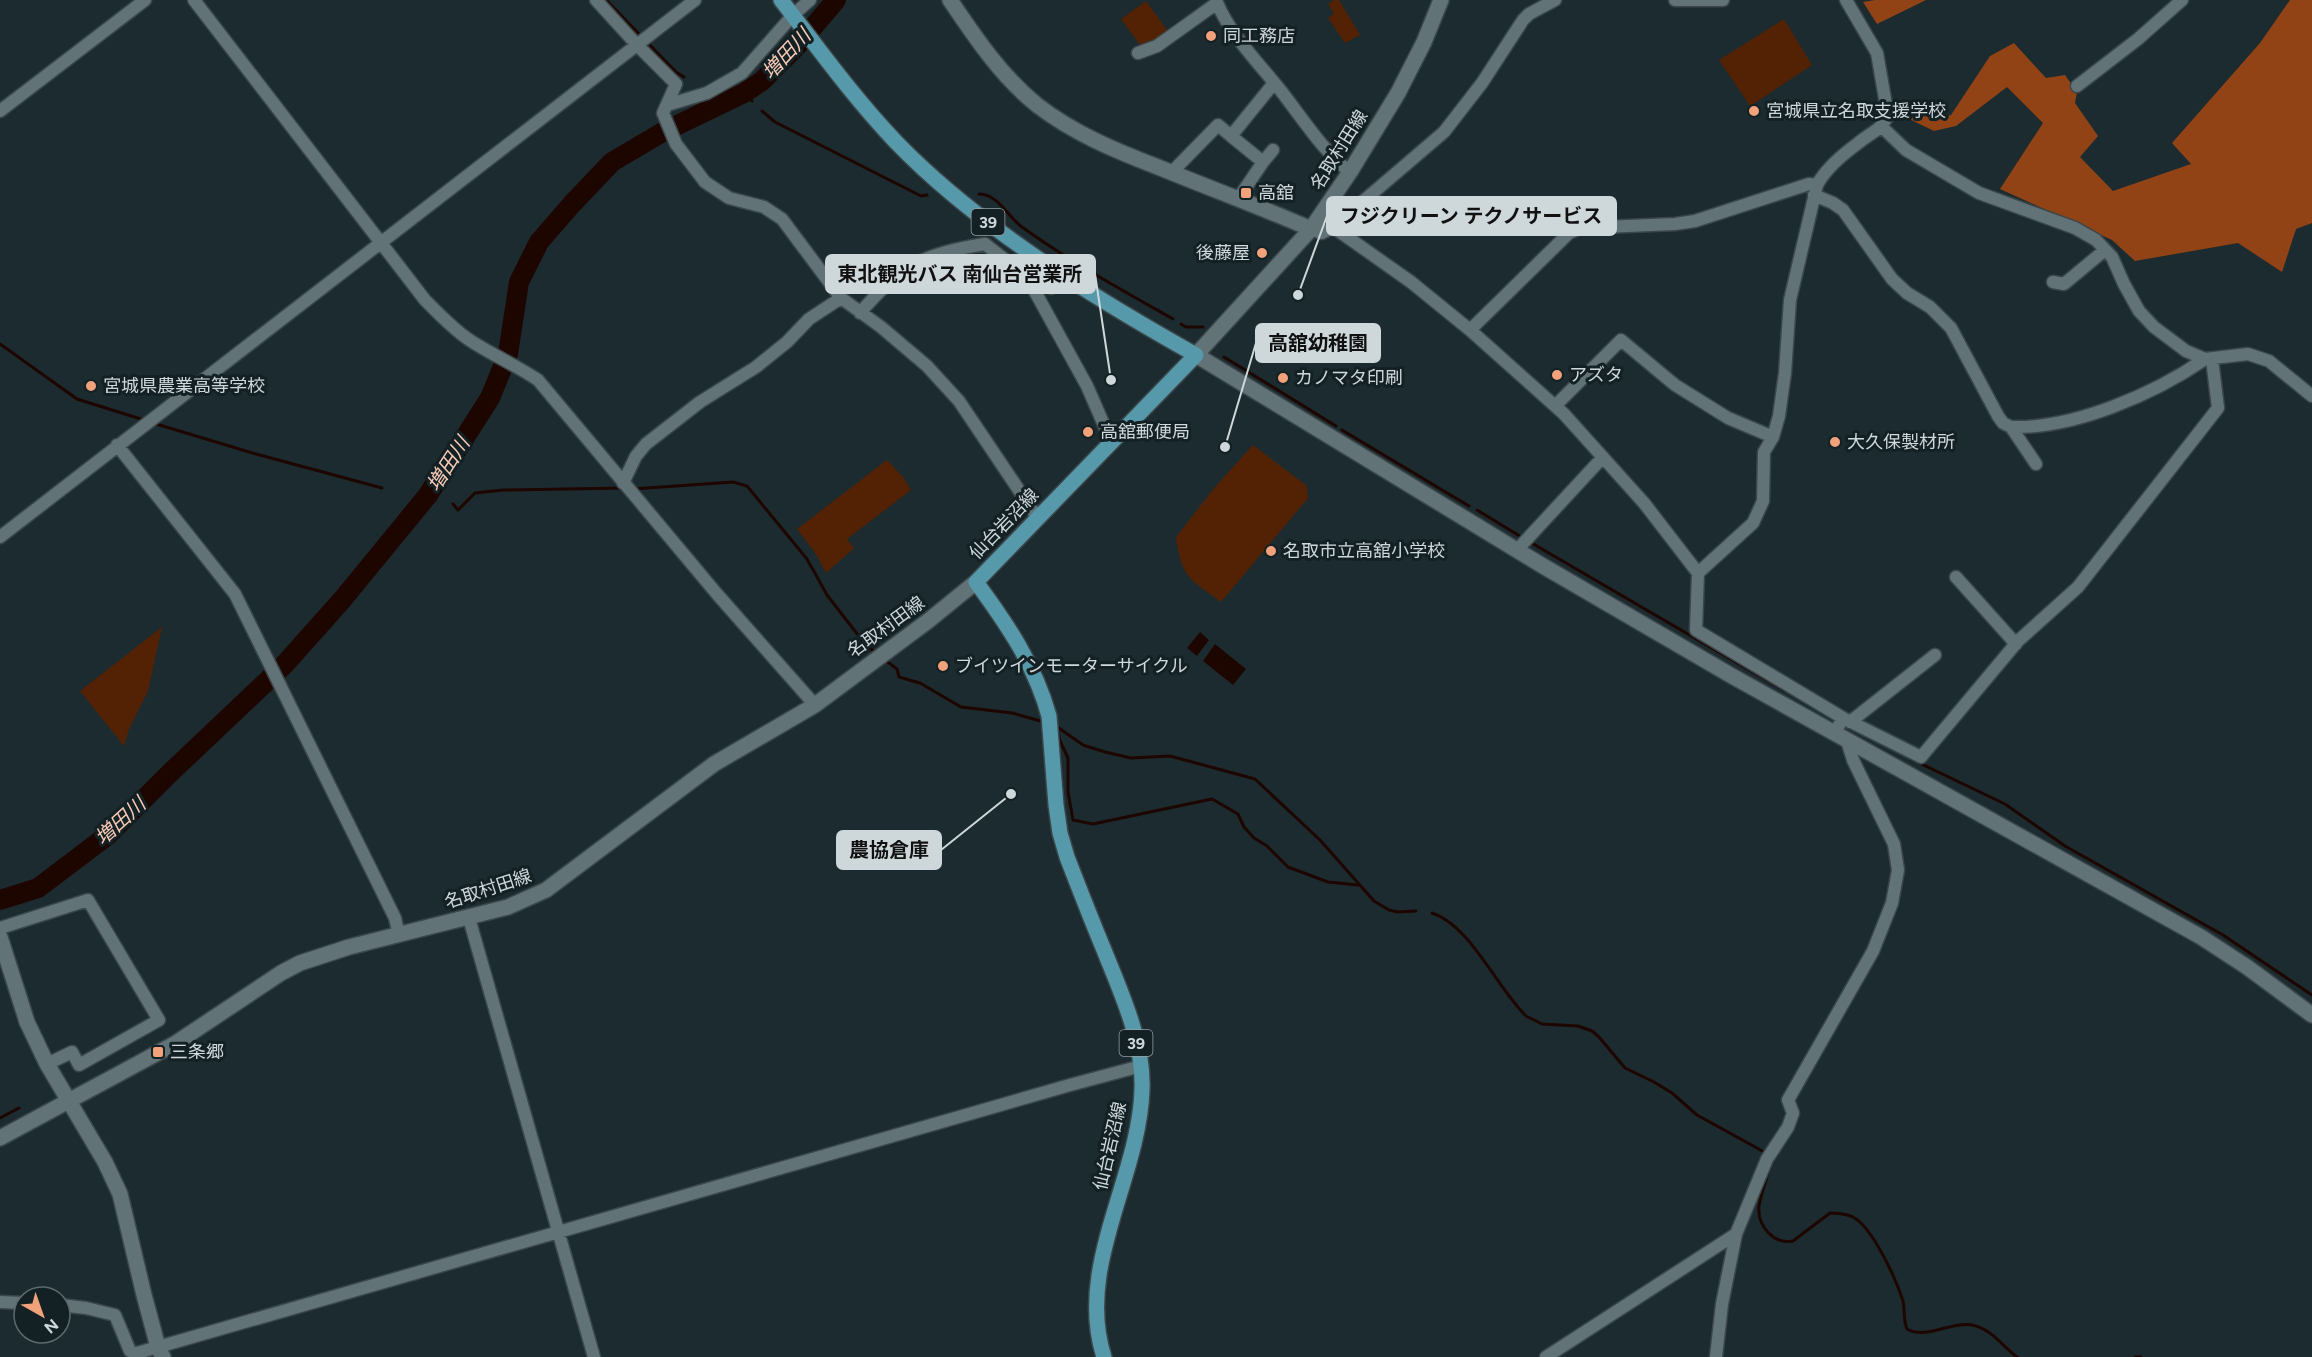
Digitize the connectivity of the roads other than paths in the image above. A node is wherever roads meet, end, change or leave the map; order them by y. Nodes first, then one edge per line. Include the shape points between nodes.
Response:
1 (145, 0) edge
2 (194, 0) edge
3 (596, 0) edge
4 (695, 0) edge
5 (781, 0) edge
6 (810, 0) edge
7 (950, 0) edge
8 (1441, 0) edge
9 (1555, 0) edge
10 (1675, 0) edge
11 (1723, 0) edge
12 (1846, 0) edge
13 (2182, 0) edge
14 (1217, 1) edge
15 (794, 17) junction
16 (643, 41) junction
17 (1138, 53) dead end
18 (1274, 82) junction
19 (2076, 86) dead end
20 (665, 109) junction
21 (0, 111) edge
22 (1882, 127) junction
23 (1231, 136) junction
24 (1273, 150) dead end
25 (1263, 162) junction
26 (1171, 172) junction
27 (1350, 172) junction
28 (1816, 190) junction
29 (1238, 199) junction
30 (1333, 227) junction
31 (1311, 229) junction
32 (382, 243) junction
33 (2105, 250) junction
34 (1027, 277) junction
35 (1068, 277) junction
36 (2053, 282) dead end
37 (841, 298) junction
38 (860, 313) junction
39 (1470, 330) junction
40 (1196, 355) junction
41 (2208, 359) junction
42 (2310, 390) edge
43 (1555, 406) junction
44 (2012, 427) junction
45 (1773, 437) junction
46 (1111, 441) junction
47 (117, 445) junction
48 (1603, 457) junction
49 (2036, 464) dead end
50 (627, 487) junction
51 (1038, 517) junction
52 (0, 537) edge
53 (1517, 550) junction
54 (1698, 573) junction
55 (1956, 577) dead end
56 (976, 582) junction
57 (2013, 640) junction
58 (1935, 655) dead end
59 (815, 705) junction
60 (1843, 727) junction
61 (469, 918) junction
62 (397, 927) junction
63 (0, 928) edge
64 (0, 937) edge
65 (2312, 1015) edge
66 (47, 1064) junction
67 (1141, 1066) junction
68 (69, 1100) junction
69 (0, 1138) edge
70 (559, 1232) junction
71 (1736, 1234) junction
72 (72, 1306) edge
73 (161, 1352) edge
74 (594, 1357) edge
75 (1104, 1357) edge
76 (1546, 1357) edge
77 (1716, 1357) edge

1 - 21 street
2 - 32 street
3 - 16 street
4 - 16 street
5 - 15 main road, 39
6 - 15 street
7 - 26 street via 981,46 1037,104 1103,144
8 - 27 street, 名取村田線 via 1398,93
9 - 30 street via 1523,20 1444,132
10 - 11 street
12 - 22 street via 1877,53 1888,116
13 - 19 street
14 - 17 street via 1157,46
14 - 18 street
15 - 20 street via 742,74
15 - 35 main road, 39 via 896,142 944,187
16 - 20 street via 676,84
16 - 32 street
18 - 23 street
18 - 27 street via 1329,153
20 - 37 street via 676,144 705,182 729,198 764,207 782,219
22 - 28 street via 1823,174
22 - 33 street via 1906,150 1979,193 2075,228
23 - 25 street
23 - 26 street via 1218,125
24 - 25 street
25 - 29 street
26 - 29 street
27 - 31 street, 名取村田線
28 - 39 street via 1809,184 1695,221 1580,228 1569,233
28 - 44 street via 1843,210 1892,279 1951,328 1998,416
28 - 45 street via 1790,300 1785,374
29 - 31 street
30 - 31 street via 1322,233
30 - 39 street
31 - 40 street, 名取村田線
32 - 47 street
32 - 50 street via 448,324 538,380
33 - 36 street via 2064,284
33 - 41 street via 2139,311 2154,327 2186,351
34 - 35 street via 1050,288
34 - 38 street via 986,244 952,250 916,262 883,286
34 - 46 street via 1087,386
35 - 40 main road, 39
37 - 38 street
37 - 50 street via 809,319 756,367 700,402 646,444 636,456
38 - 51 street via 927,366 947,387
39 - 43 street
40 - 46 main road, 仙台岩沼線
40 - 53 street
41 - 42 street via 2248,354 2269,361
41 - 44 street via 2149,392 2078,419
41 - 57 street via 2218,408 2078,587
43 - 45 street via 1621,340 1675,385 1728,418
43 - 48 street
44 - 49 street
45 - 54 street via 1764,452 1763,501 1753,523
46 - 51 main road, 仙台岩沼線
47 - 52 street
47 - 62 street via 235,594
48 - 53 street
48 - 54 street
50 - 59 street
51 - 56 main road, 仙台岩沼線
53 - 60 street
54 - 60 street via 1696,630
55 - 57 street
56 - 59 street, 名取村田線
56 - 67 main road, 仙台岩沼線 / 39 via 1036,674 1049,716 1060,833 1066,857 1122,995
57 - 60 street via 1921,757
58 - 60 street
59 - 61 street, 名取村田線 via 714,764 546,890 528,900
60 - 65 street via 2201,937
60 - 71 street via 1853,760 1894,844 1898,870 1892,903 1852,991 1788,1100 1788,1127 1769,1154
61 - 62 street, 名取村田線
61 - 70 street
62 - 68 street, 名取村田線 via 281,973 176,1043
63 - 66 street via 88,900 159,1020 79,1065 72,1052
64 - 66 street via 27,1022
66 - 68 street
67 - 70 street
67 - 75 main road, 仙台岩沼線 / 39 via 1137,1129 1103,1254 1097,1291 1096,1319
68 - 69 street, 名取村田線
68 - 73 street via 120,1194
70 - 73 street
70 - 74 street
71 - 76 street
71 - 77 street
72 - 73 street via 115,1315 130,1351

